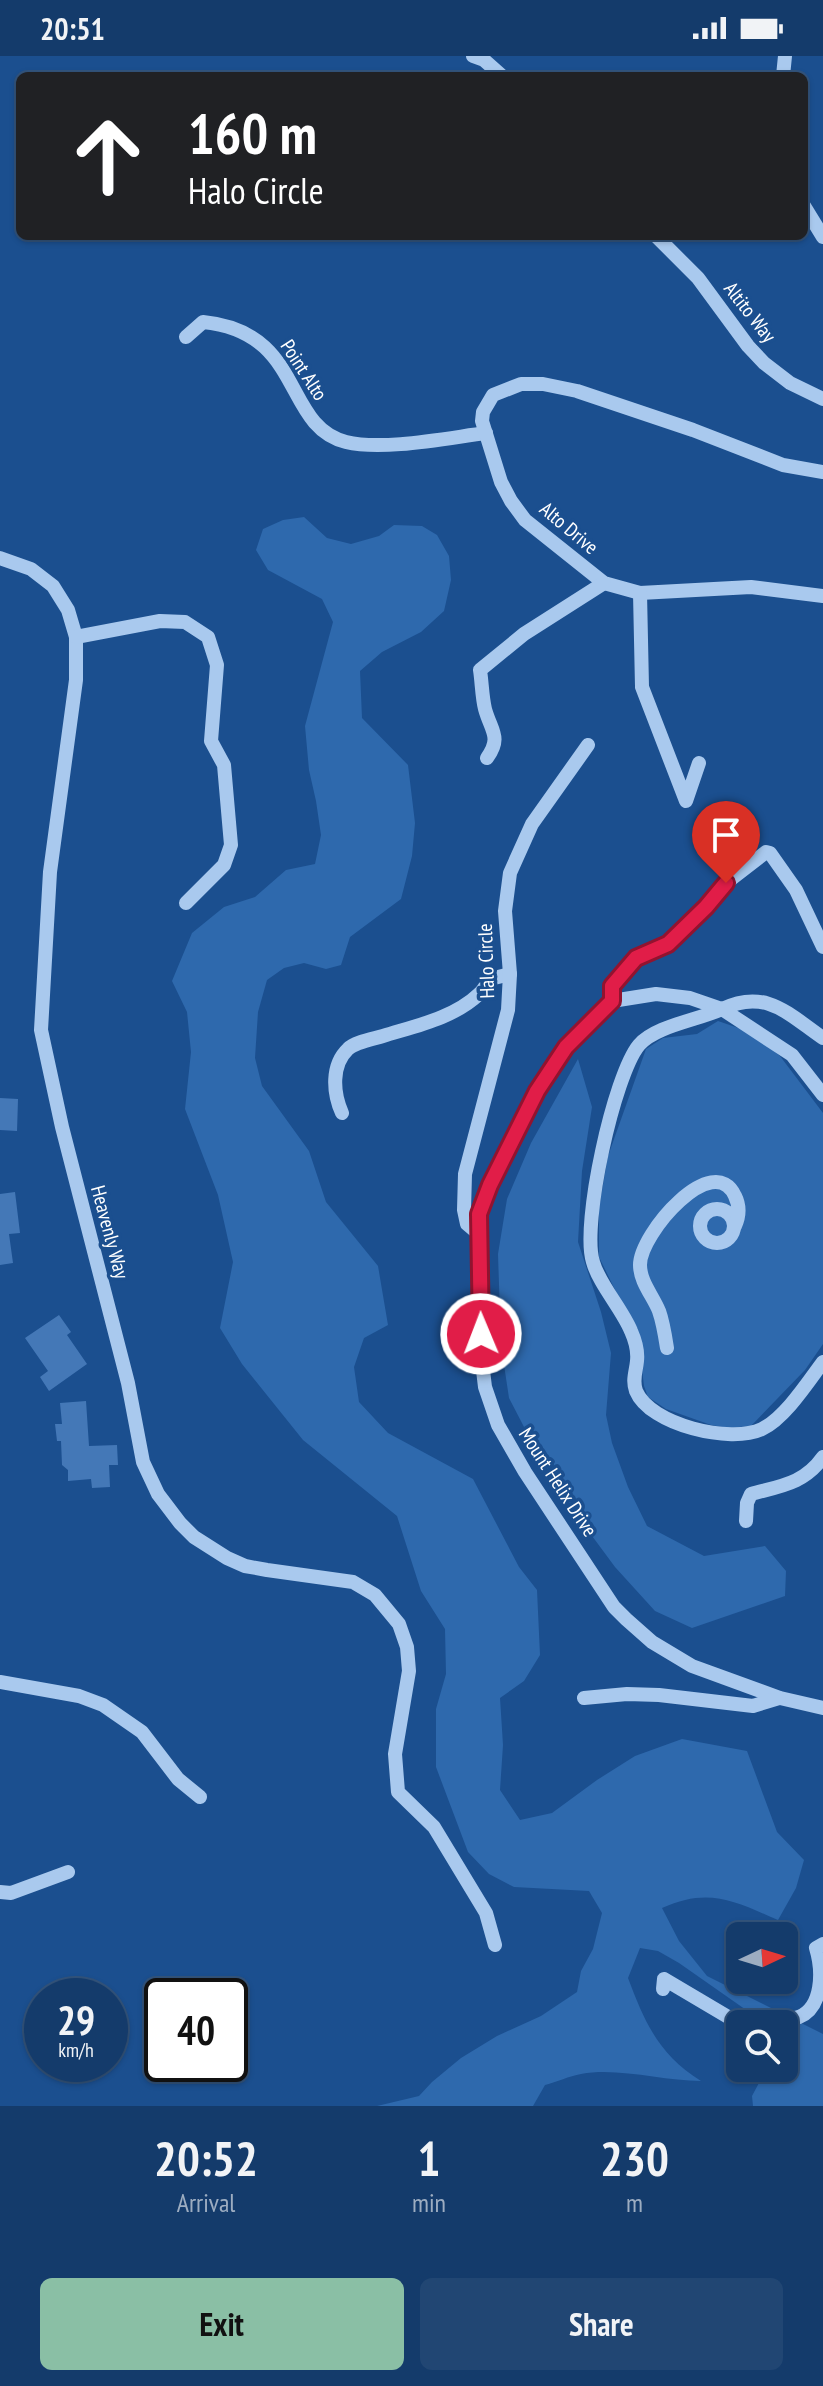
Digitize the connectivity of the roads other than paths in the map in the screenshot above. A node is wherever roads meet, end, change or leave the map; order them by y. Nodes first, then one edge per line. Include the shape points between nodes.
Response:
1 (473, 56) edge
2 (498, 72) edge
3 (808, 213) edge
4 (823, 237) edge
5 (660, 240) edge
6 (186, 337) dead end
7 (823, 399) edge
8 (486, 433) junction
9 (823, 472) edge
10 (0, 558) edge
11 (604, 583) junction
12 (640, 593) junction
13 (823, 596) edge
14 (76, 637) junction
15 (588, 745) dead end
16 (487, 758) dead end
17 (699, 763) dead end
18 (186, 903) dead end
19 (823, 947) edge
20 (510, 974) junction
21 (612, 1001) junction
22 (722, 1009) junction
23 (823, 1038) edge
24 (823, 1095) edge
25 (342, 1113) dead end
26 (735, 1226) dead end
27 (480, 1235) junction
28 (667, 1348) dead end
29 (823, 1362) edge
30 (823, 1457) edge
31 (746, 1521) dead end
32 (0, 1682) edge
33 (584, 1698) dead end
34 (780, 1698) junction
35 (823, 1708) edge
36 (200, 1797) dead end
37 (68, 1872) dead end
38 (0, 1892) edge
39 (823, 1944) edge
40 (495, 1945) dead end
41 (663, 1989) dead end
42 (726, 2015) edge
43 (798, 2017) edge

1 - 2 street
3 - 4 street
5 - 7 street, Altito Way via 698,278 764,363
6 - 8 street, Point Alto via 203,322 222,324 268,348 308,414 325,433 346,442 383,444
8 - 9 street, Alto Drive via 483,412 493,395 521,384 543,384 693,430 783,465
8 - 11 street, Alto Drive via 501,482 525,520
10 - 14 street, Heavenly Way via 31,569 53,586
11 - 12 street, Alto Drive
11 - 16 street via 524,634 480,670 485,710 495,731 494,749
12 - 13 street, Alto Drive via 751,587
12 - 17 street via 642,687 686,801
14 - 18 street via 160,621 185,622 208,637 217,665 211,741 224,765 231,845 224,865
14 - 40 street, Heavenly Way via 76,680 50,872 41,1030 139,1445 168,1508 210,1548 245,1566 353,1582 392,1614 409,1658 395,1754 398,1792 434,1827 486,1913
15 - 20 street, Halo Circle via 532,824 510,873 505,911
19 - 21 street via 787,874 766,852 726,883 668,944 636,958 612,986
20 - 25 street via 490,979 462,1007 349,1047 336,1076
20 - 27 street, Halo Circle via 508,1010 465,1174 467,1224
21 - 22 street via 656,994
21 - 27 street, Mount Helix Drive via 566,1047 537,1091 490,1185 479,1214
22 - 23 street via 736,1002 771,1003
22 - 24 street via 792,1055
22 - 29 street via 651,1034 638,1045 612,1110 597,1180 592,1262 632,1333 636,1390 645,1405 668,1419 722,1435 763,1429
26 - 28 street via 736,1196 729,1187 704,1185 673,1205 648,1238 641,1275 658,1309
27 - 34 street, Mount Helix Drive via 485,1387 498,1425 525,1472 614,1607 638,1631 692,1666
30 - 31 street via 799,1480 751,1494
32 - 36 street via 103,1705 142,1732 178,1779
33 - 34 street via 659,1695 753,1706
34 - 35 street, Mount Helix Drive
37 - 38 street via 11,1893
39 - 43 street via 816,1948 822,1991 812,2008
41 - 42 street via 664,1979

